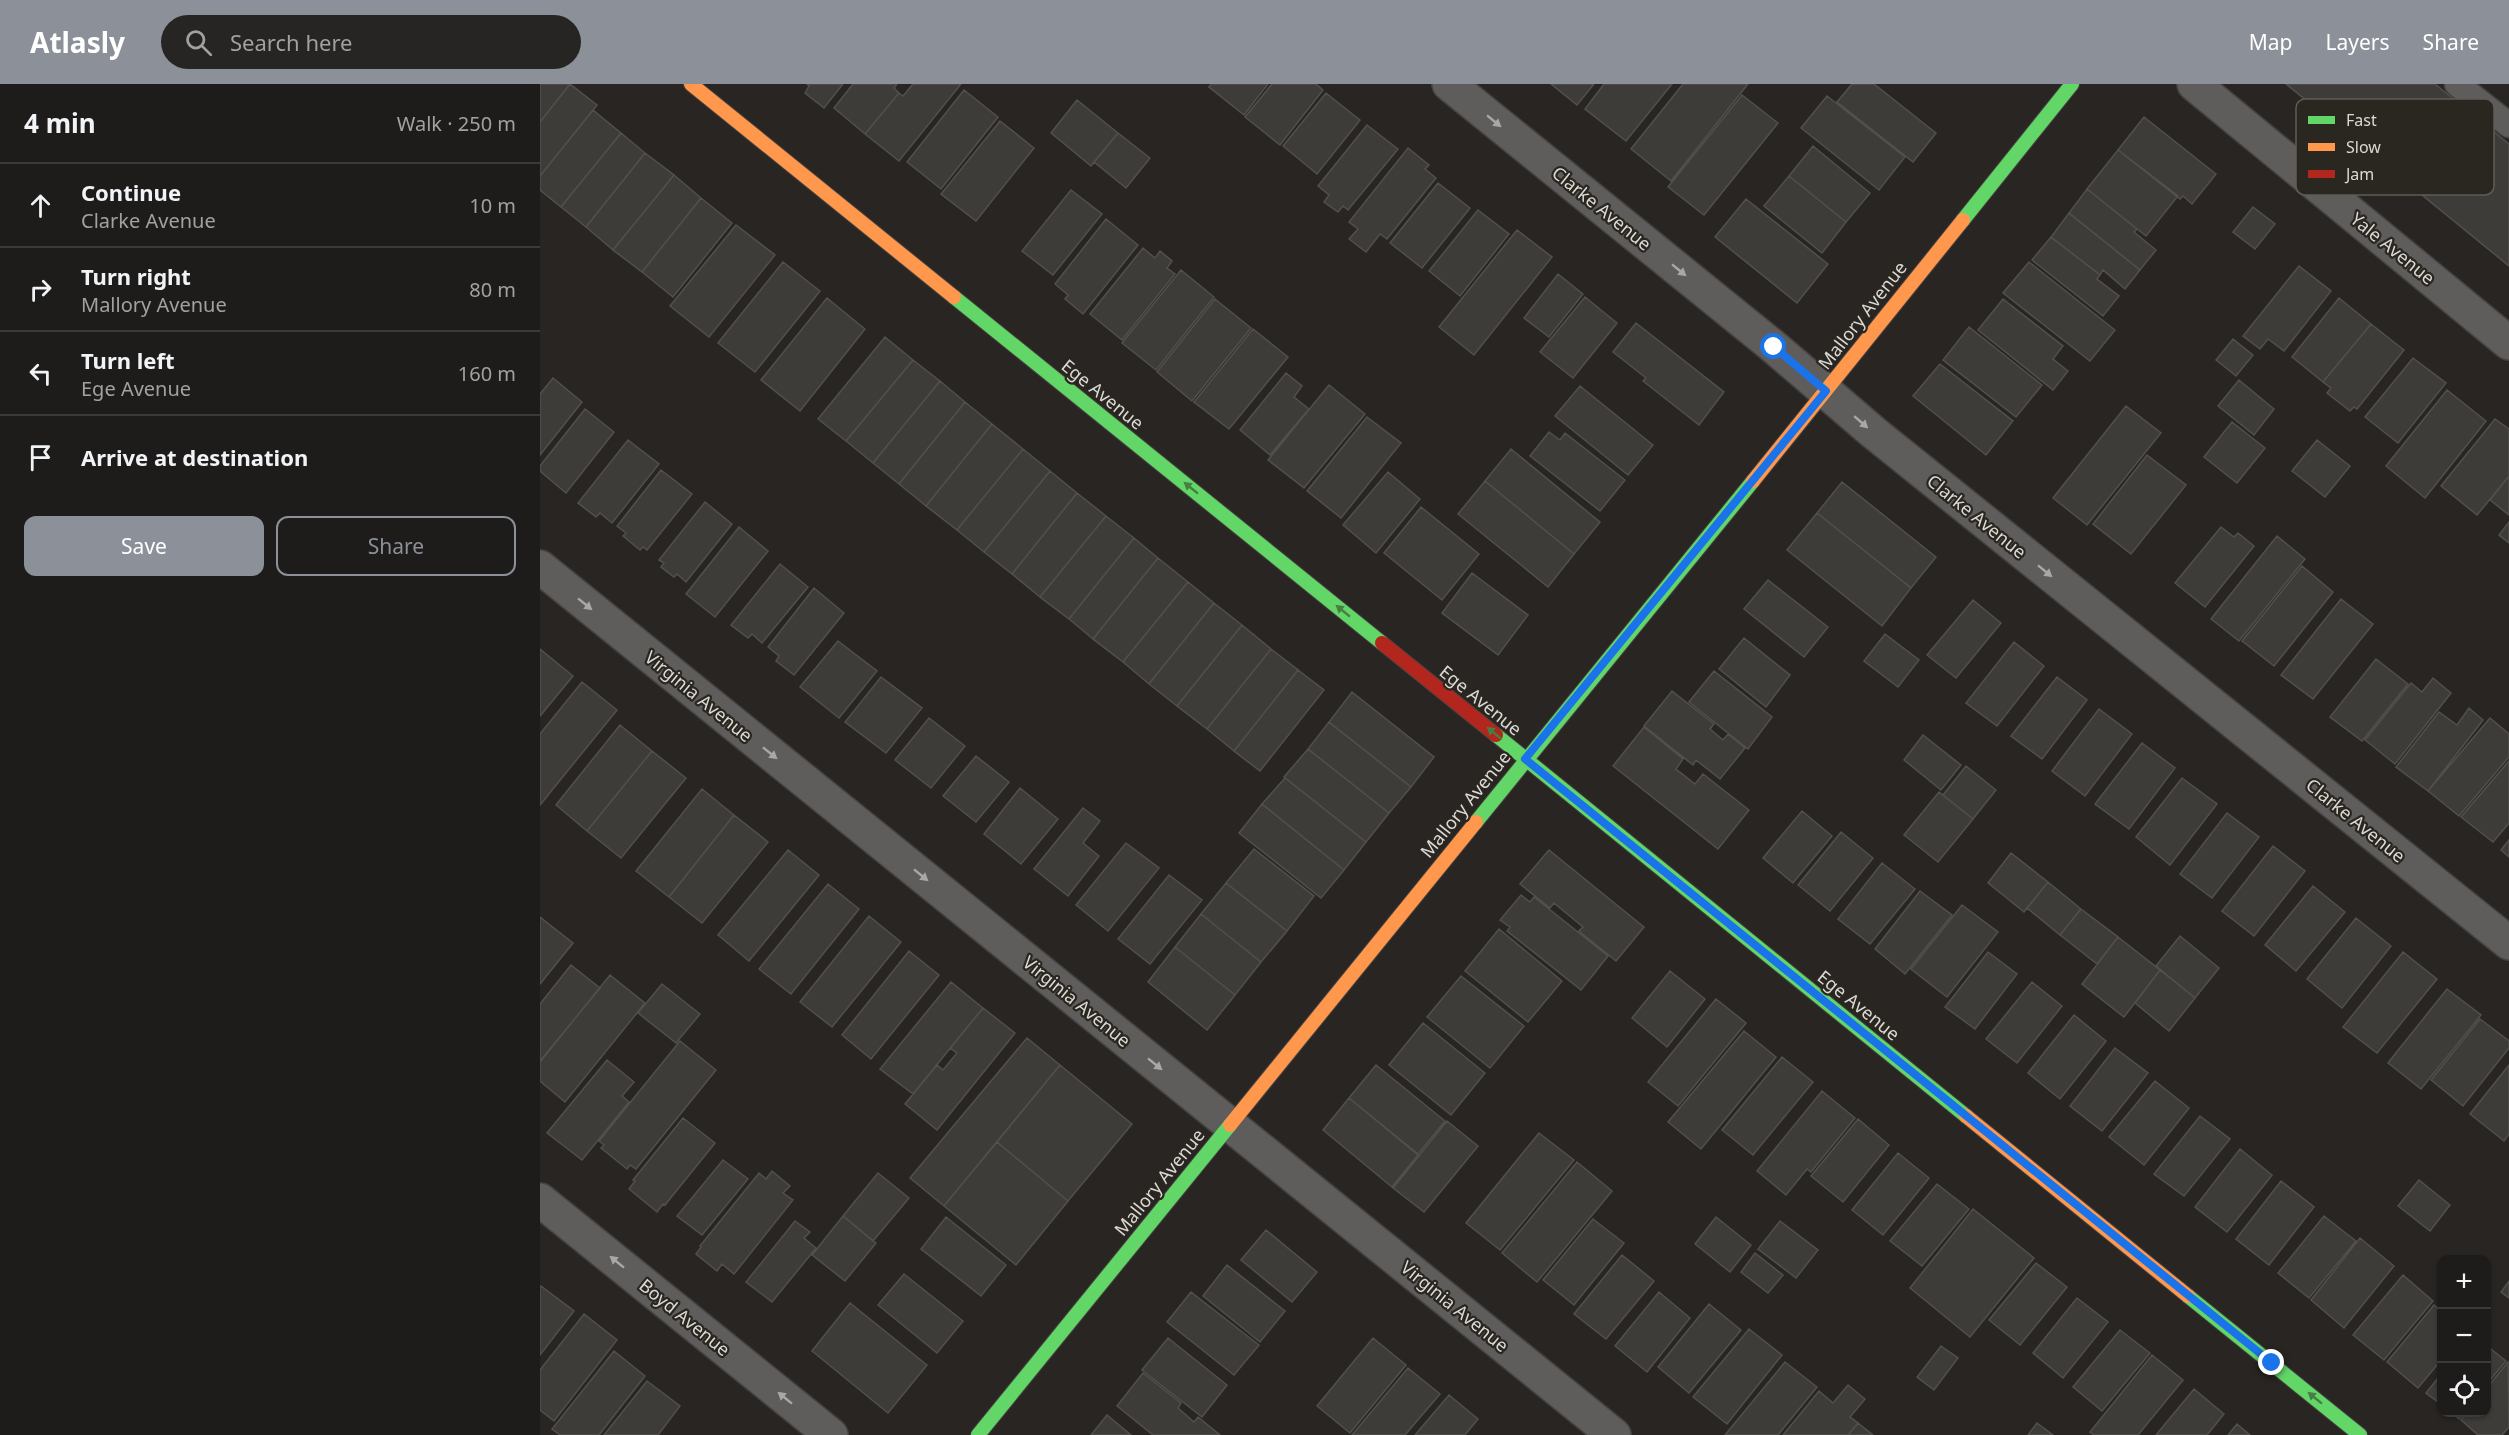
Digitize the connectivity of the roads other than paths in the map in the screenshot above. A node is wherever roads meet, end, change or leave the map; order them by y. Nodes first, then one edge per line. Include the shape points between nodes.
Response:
1 (691, 84) edge
2 (1449, 84) edge
3 (2072, 84) edge
4 (2194, 84) edge
5 (2457, 84) edge
6 (2476, 99) edge
7 (2494, 113) edge
8 (2509, 125) edge
9 (2296, 168) edge
10 (2329, 195) edge
11 (2509, 343) edge
12 (1826, 391) junction
13 (540, 567) edge
14 (1525, 759) junction
15 (2509, 943) edge
16 (1229, 1124) junction
17 (540, 1200) edge
18 (831, 1435) edge
19 (978, 1435) edge
20 (1614, 1435) edge
21 (2360, 1435) edge

14 -> 1 street, Ege Avenue
2 -> 12 street, Clarke Avenue
3 - 12 street, Mallory Avenue
4 - 9 street, Yale Avenue
5 - 6 lane
7 - 8 lane
10 - 11 street, Yale Avenue
12 - 14 street, Mallory Avenue
12 -> 15 street, Clarke Avenue
13 -> 16 street, Virginia Avenue
14 - 16 street, Mallory Avenue
21 -> 14 street, Ege Avenue
16 - 19 street, Mallory Avenue
16 - 20 street, Virginia Avenue
18 -> 17 street, Boyd Avenue

